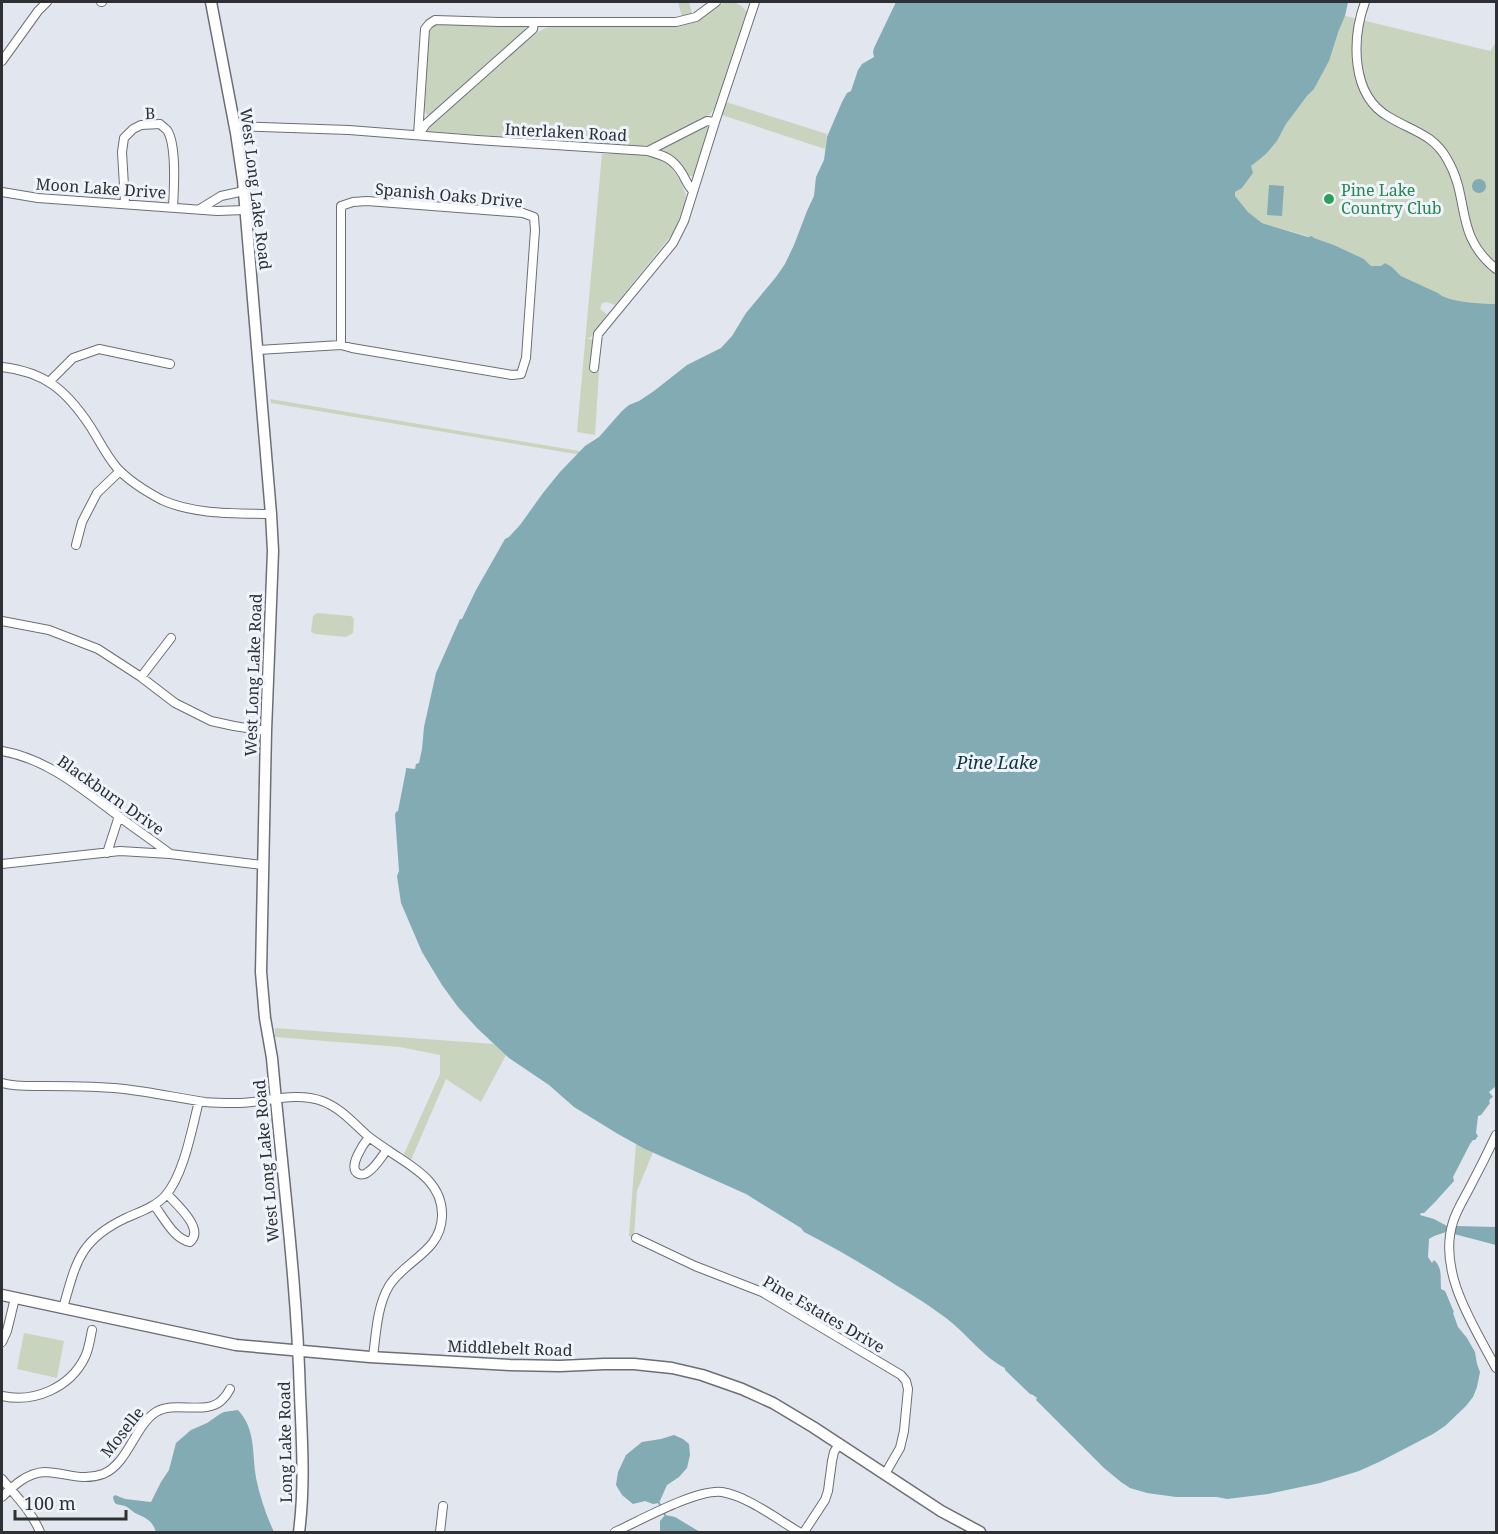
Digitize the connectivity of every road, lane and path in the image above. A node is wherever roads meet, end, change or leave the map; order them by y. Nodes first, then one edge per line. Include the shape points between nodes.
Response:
1 (47, 2) edge
2 (211, 2) edge
3 (716, 2) edge
4 (745, 2) edge
5 (1365, 2) edge
6 (754, 4) edge
7 (534, 22) junction
8 (2, 61) edge
9 (715, 122) junction
10 (234, 126) junction
11 (418, 135) junction
12 (648, 151) junction
13 (244, 191) junction
14 (693, 191) junction
15 (2, 192) edge
16 (125, 203) junction
17 (173, 207) junction
18 (200, 209) junction
19 (246, 210) junction
20 (1497, 269) edge
21 (341, 345) junction
22 (258, 350) junction
23 (170, 364) dead end
24 (2, 367) edge
25 (594, 368) dead end
26 (49, 382) junction
27 (120, 471) junction
28 (271, 514) junction
29 (76, 545) dead end
30 (2, 621) edge
31 (171, 638) dead end
32 (141, 678) junction
33 (266, 731) junction
34 (2, 751) edge
35 (118, 816) junction
36 (107, 853) junction
37 (170, 854) junction
38 (2, 864) edge
39 (263, 865) junction
40 (2, 1083) edge
41 (276, 1099) junction
42 (199, 1101) junction
43 (1497, 1135) edge
44 (369, 1137) junction
45 (387, 1150) junction
46 (1493, 1152) edge
47 (167, 1194) junction
48 (154, 1205) junction
49 (636, 1238) dead end
50 (2, 1295) edge
51 (15, 1298) junction
52 (63, 1308) junction
53 (92, 1330) dead end
54 (2, 1342) edge
55 (298, 1351) junction
56 (374, 1357) junction
57 (1497, 1368) edge
58 (230, 1389) dead end
59 (2, 1396) edge
60 (839, 1444) junction
61 (885, 1474) junction
62 (2, 1479) edge
63 (10, 1489) junction
64 (2, 1497) edge
65 (443, 1506) dead end
66 (40, 1533) edge
67 (298, 1533) edge
68 (440, 1533) edge
69 (615, 1533) edge
70 (799, 1533) edge
71 (804, 1533) edge
72 (980, 1533) edge

1 - 8 street
2 - 10 main road, West Long Lake Road
3 - 7 street via 696,17 676,22
4 - 6 street
5 - 20 street via 1356,48 1366,91 1381,111 1425,135 1442,151 1456,179 1471,238
6 - 9 street
7 - 11 street via 533,29
7 - 11 street via 435,20 429,24 424,39
9 - 12 street via 706,121
9 - 14 street
10 - 11 street, Interlaken Road
10 - 13 main road, West Long Lake Road
11 - 12 street, Interlaken Road
12 - 14 street, Interlaken Road via 673,162
13 - 18 street via 221,196
13 - 19 main road, West Long Lake Road
14 - 25 street via 673,243 598,334
15 - 16 street, Moon Lake Drive
16 - 17 street, Moon Lake Drive
16 - 17 street, B via 124,138 133,129 160,124 167,130 172,145
17 - 18 street, Moon Lake Drive
18 - 19 street, Moon Lake Drive
19 - 22 main road, West Long Lake Road
21 - 21 street, Spanish Oaks Drive via 521,374 526,357 534,217 367,201 341,206
21 - 22 street, Spanish Oaks Drive
22 - 28 main road, West Long Lake Road
23 - 26 street via 99,349 73,358
24 - 26 street
26 - 27 street via 75,406
27 - 28 street via 163,500 187,508
27 - 29 street via 97,494 82,522
28 - 33 main road, West Long Lake Road
30 - 32 street via 49,630 98,649
31 - 32 street
32 - 33 street via 175,703 211,721
33 - 39 main road, West Long Lake Road
34 - 35 street, Blackburn Drive via 50,767
35 - 36 street
35 - 37 street, Blackburn Drive
36 - 37 street
36 - 38 street
37 - 39 street
39 - 41 main road, West Long Lake Road via 261,972
40 - 42 street via 124,1089
41 - 42 street via 247,1103
41 - 44 street via 324,1102 337,1108
41 - 55 main road, West Long Lake Road
42 - 47 street via 178,1176
43 - 46 street
44 - 45 street
44 - 45 street via 354,1166 358,1174 369,1172
45 - 56 street via 428,1178 442,1205 442,1218 428,1250 387,1289
46 - 57 street via 1453,1221 1449,1253 1461,1299
47 - 48 street
47 - 48 street via 193,1225 193,1240 179,1238
48 - 52 street via 114,1224 91,1241 76,1266
49 - 61 street, Pine Estates Drive via 762,1292 901,1376 908,1389 904,1431 900,1448
50 - 51 main road, Middlebelt Road
51 - 52 main road, Middlebelt Road
51 - 54 street
52 - 55 main road, Middlebelt Road via 237,1345
53 - 59 street via 81,1364 59,1386 21,1399
55 - 56 main road, Middlebelt Road
55 - 67 main road, Long Lake Road via 302,1446
56 - 60 main road, Middlebelt Road via 521,1366 616,1364 672,1368 754,1394
58 - 63 street, Moselle via 222,1401 212,1406 157,1411 119,1461 103,1474 80,1478 37,1473
60 - 61 main road, Middlebelt Road
60 - 71 street via 825,1500
61 - 72 main road, Middlebelt Road
62 - 63 street
63 - 64 street, Moselle
63 - 66 street via 29,1511
65 - 68 street
69 - 70 street via 695,1496 719,1492 753,1504

